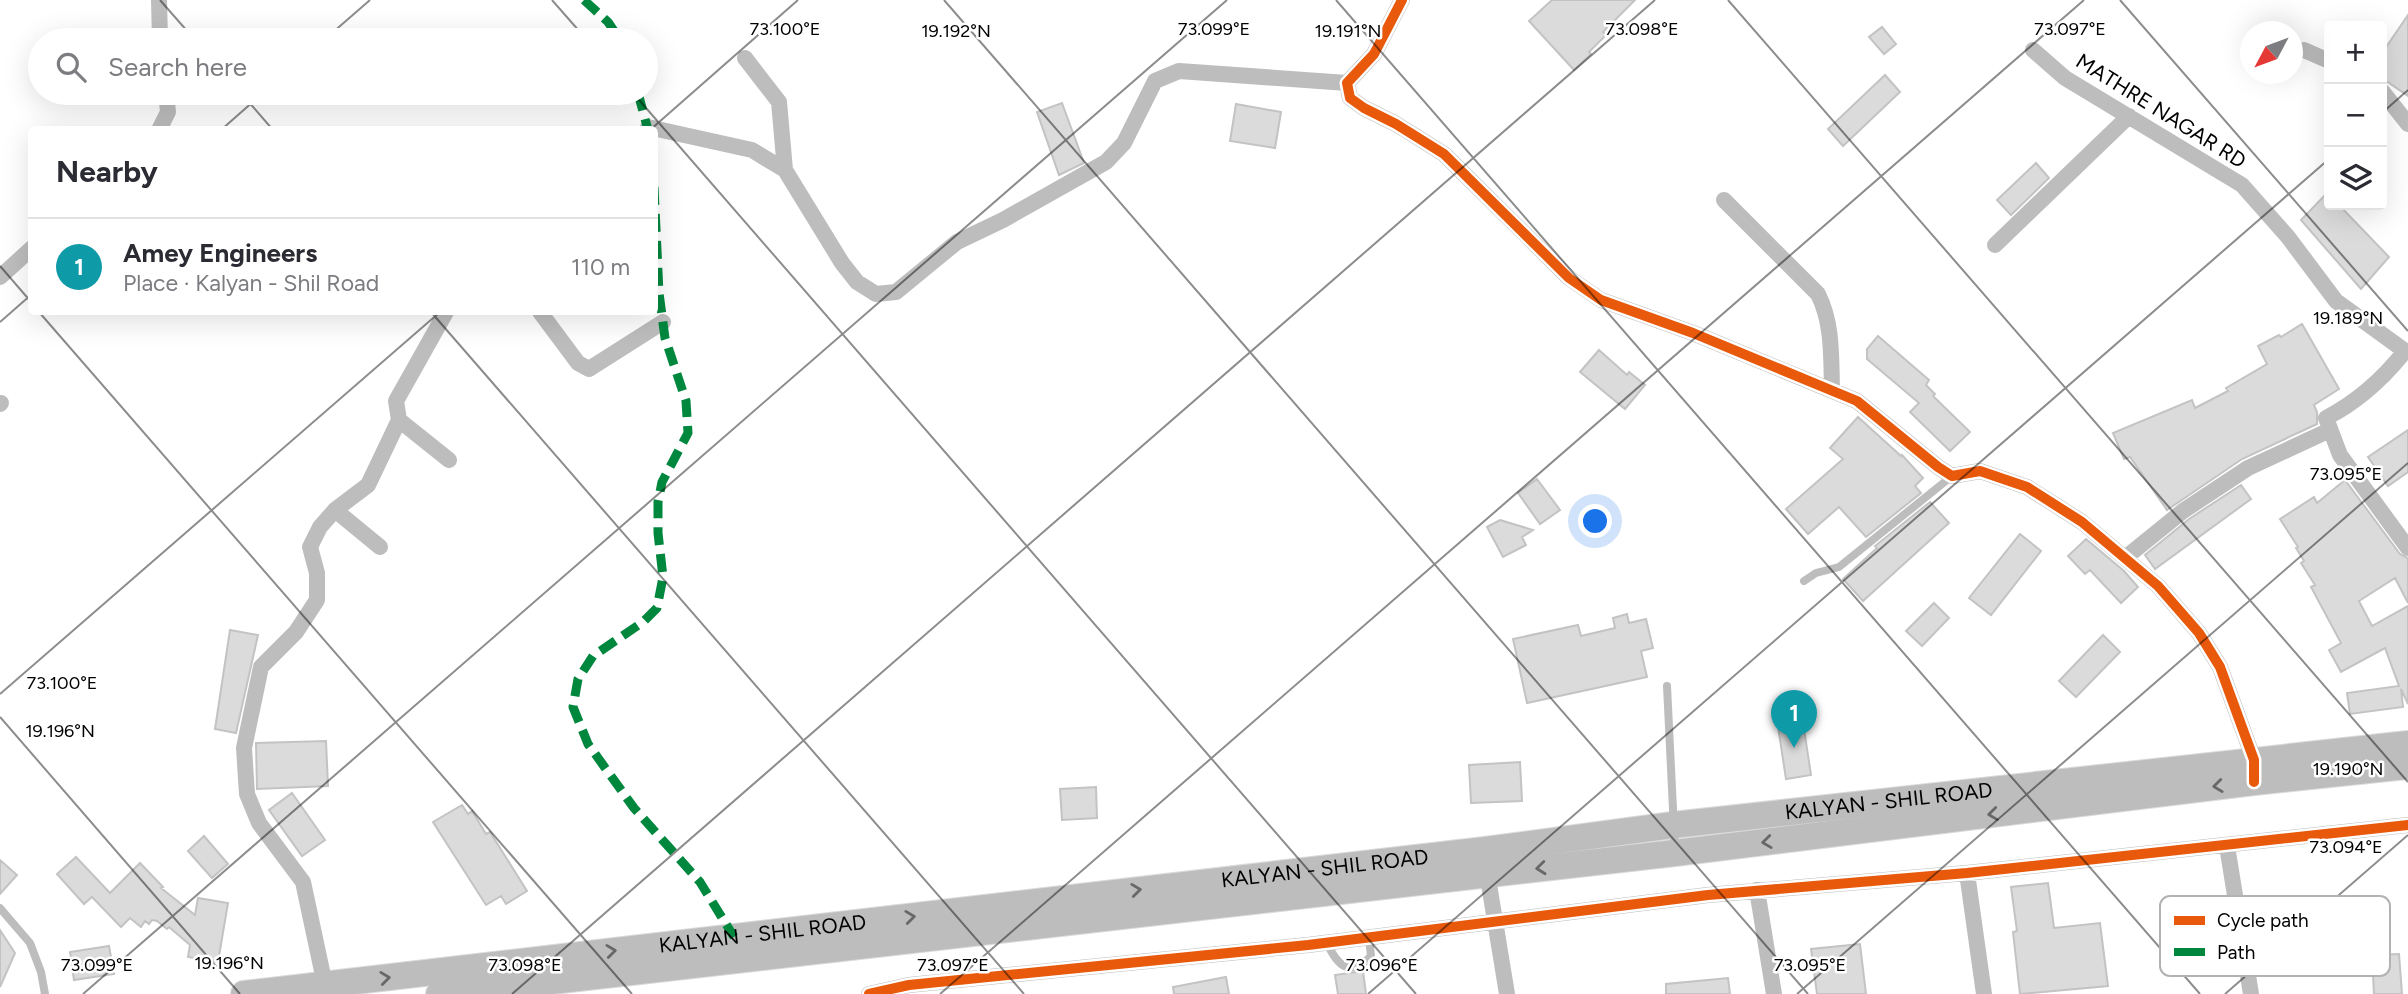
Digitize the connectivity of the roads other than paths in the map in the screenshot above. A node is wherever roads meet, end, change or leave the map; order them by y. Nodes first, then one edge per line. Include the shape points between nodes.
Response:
1 (159, 0) edge
2 (1402, 0) edge
3 (160, 28) edge
4 (2033, 50) dead end
5 (2304, 50) dead end
6 (745, 58) dead end
7 (2324, 59) edge
8 (1347, 83) junction
9 (2387, 97) edge
10 (167, 105) edge
11 (2129, 116) junction
12 (2408, 124) edge
13 (161, 126) edge
14 (658, 129) edge
15 (785, 170) junction
16 (1724, 200) dead end
17 (1995, 245) dead end
18 (28, 252) edge
19 (0, 277) edge
20 (444, 315) edge
21 (542, 315) edge
22 (663, 322) dead end
23 (1832, 390) junction
24 (399, 420) junction
25 (2330, 430) junction
26 (449, 460) dead end
27 (1952, 475) junction
28 (335, 510) junction
29 (380, 547) dead end
30 (2408, 548) edge
31 (2125, 558) junction
32 (1804, 581) dead end
33 (1667, 686) dead end
34 (2408, 744) edge
35 (2408, 766) edge
36 (2254, 771) junction
37 (1673, 825) junction
38 (2408, 825) edge
39 (2227, 846) junction
40 (1675, 853) junction
41 (1486, 862) junction
42 (1967, 873) junction
43 (1757, 890) junction
44 (2235, 896) edge
45 (0, 908) edge
46 (1497, 923) junction
47 (1369, 938) junction
48 (1327, 943) junction
49 (2248, 976) edge
50 (325, 985) junction
51 (45, 994) edge
52 (244, 994) edge
53 (439, 994) edge
54 (869, 994) edge
55 (1507, 994) edge
56 (1774, 994) edge
57 (1984, 994) edge
58 (2251, 994) edge

1 - 3 street
2 - 8 street via 1374,54
4 - 11 street, MATHRE NAGAR RD via 2065,78
5 - 7 street
6 - 15 street via 779,102
8 - 15 street via 1179,71 1166,75 1155,81 1124,143 1106,162 957,242 895,292 876,294 857,282
8 - 23 street via 1350,98 1444,155 1569,278 1601,300 1693,332
9 - 12 street
10 - 13 street
11 - 17 street
11 - 25 street, MATHRE NAGAR RD via 2242,185 2336,301 2405,351 2383,379 2326,418
14 - 15 street via 752,150
16 - 23 street via 1818,294 1830,327
18 - 19 street
20 - 24 street via 396,401
21 - 22 street via 578,363 589,369
23 - 27 street via 1857,401
24 - 26 street
24 - 28 street via 368,485
25 - 30 street via 2340,455
25 - 31 street via 2248,468 2183,511
27 - 31 street via 1980,471 2027,487 2082,522
27 - 32 lane via 1839,567
28 - 29 street
28 - 50 street via 310,547 317,573 317,600 296,632 261,667 244,748 247,794 259,823 303,882
31 - 36 street via 2158,586 2199,633 2220,667
33 - 37 lane
34 - 36 main road, KALYAN - SHIL ROAD
35 - 36 main road, KALYAN - SHIL ROAD
36 - 37 main road, KALYAN - SHIL ROAD
36 -> 40 main road, KALYAN - SHIL ROAD
37 - 40 lane
37 - 41 main road, KALYAN - SHIL ROAD
38 - 39 street
39 - 42 street
39 - 44 street
40 -> 41 main road, KALYAN - SHIL ROAD
41 - 46 street
50 -> 41 main road, KALYAN - SHIL ROAD
41 - 53 main road, KALYAN - SHIL ROAD
42 - 43 street
42 - 57 street
43 - 46 street
43 - 56 street
45 - 51 lane via 30,943
46 - 47 street
46 - 55 street
47 - 48 street
47 - 48 lane via 1371,956 1354,967 1337,962
48 - 54 street via 909,985
49 - 58 street
50 - 52 main road, KALYAN - SHIL ROAD

